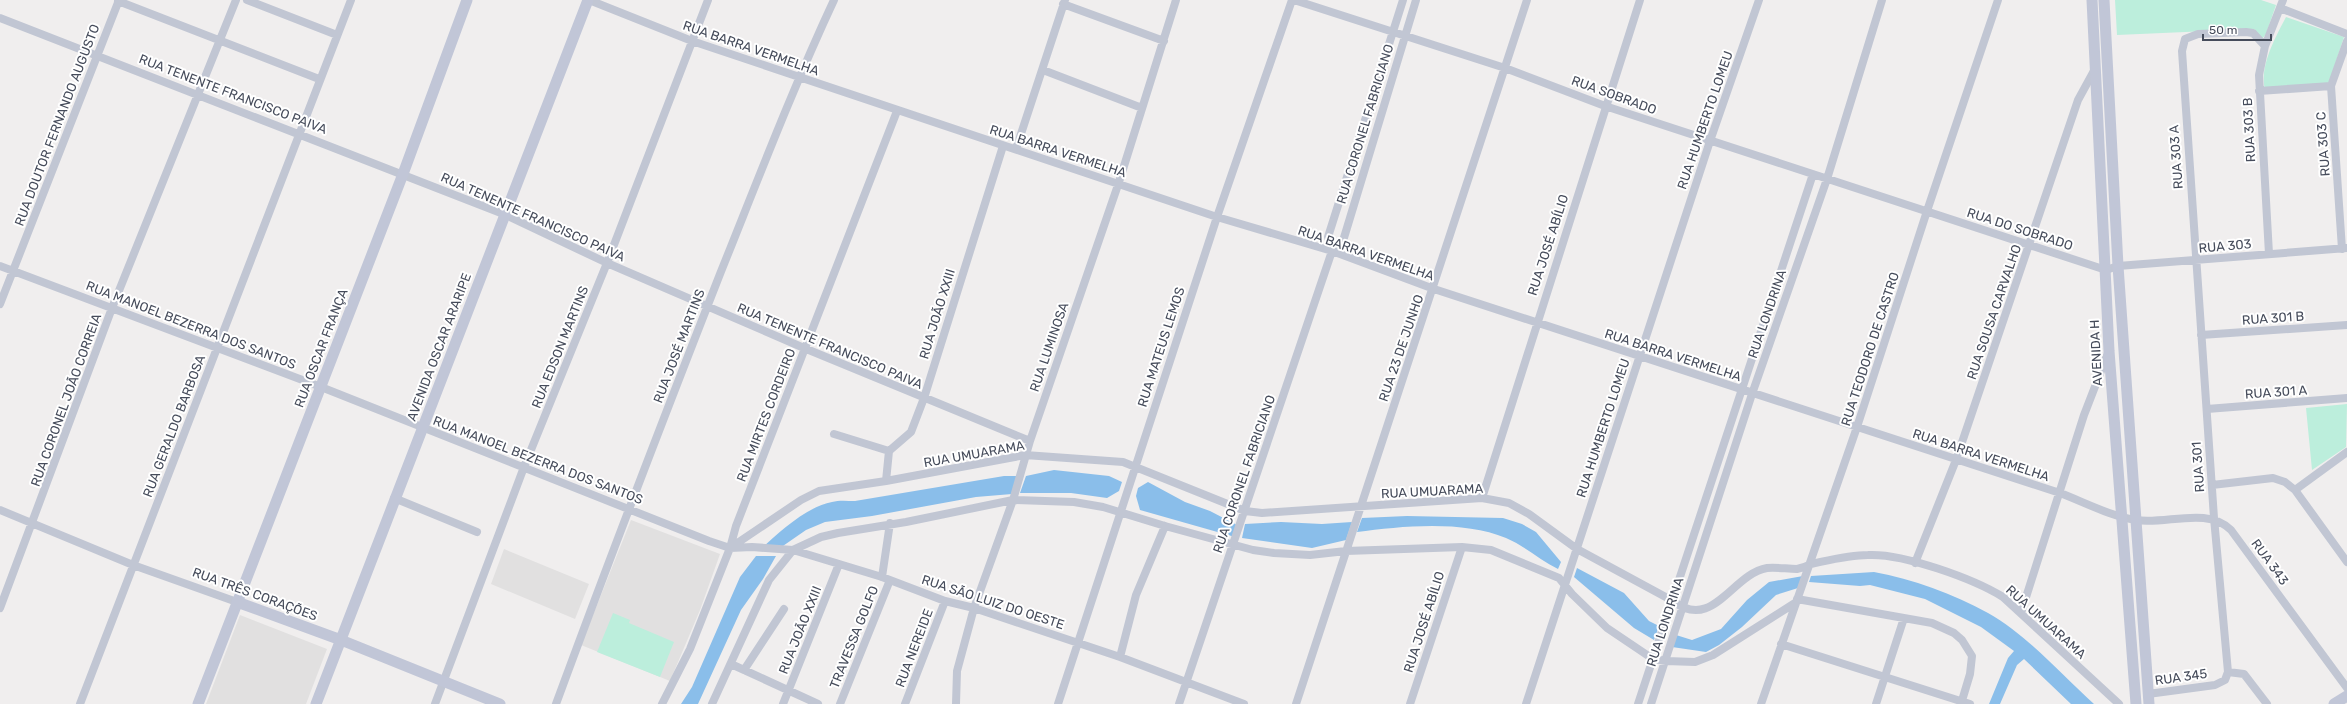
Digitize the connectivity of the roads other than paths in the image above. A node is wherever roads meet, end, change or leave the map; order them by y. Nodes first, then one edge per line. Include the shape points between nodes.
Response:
1 (236, 0) edge
2 (247, 0) edge
3 (351, 0) edge
4 (466, 0) edge
5 (589, 0) edge
6 (708, 0) edge
7 (834, 0) edge
8 (1176, 0) edge
9 (1293, 0) edge
10 (1403, 0) edge
11 (1416, 0) edge
12 (1527, 0) edge
13 (1640, 0) edge
14 (1759, 0) edge
15 (1882, 0) edge
16 (1998, 0) edge
17 (2092, 0) edge
18 (2104, 0) edge
19 (118, 1) edge
20 (1064, 2) edge
21 (2282, 4) edge
22 (0, 18) edge
23 (1392, 32) junction
24 (2347, 34) edge
25 (337, 35) junction
26 (1404, 35) junction
27 (220, 41) junction
28 (692, 41) junction
29 (1164, 41) junction
30 (2347, 41) edge
31 (2265, 46) junction
32 (2107, 50) junction
33 (2094, 51) junction
34 (97, 54) junction
35 (1505, 68) junction
36 (2095, 69) junction
37 (1043, 70) junction
38 (798, 77) junction
39 (319, 79) junction
40 (2331, 86) junction
41 (2259, 91) junction
42 (199, 95) junction
43 (1605, 106) junction
44 (1142, 108) junction
45 (897, 111) junction
46 (299, 133) junction
47 (1710, 141) junction
48 (1003, 146) junction
49 (1016, 149) junction
50 (403, 174) junction
51 (1813, 174) junction
52 (1827, 179) junction
53 (1119, 182) junction
54 (1927, 211) junction
55 (506, 215) junction
56 (1217, 217) junction
57 (2030, 244) junction
58 (2344, 248) edge
59 (1332, 252) junction
60 (2269, 254) junction
61 (2195, 261) junction
62 (607, 263) junction
63 (0, 266) edge
64 (2118, 266) junction
65 (2106, 270) junction
66 (12, 271) junction
67 (1434, 289) junction
68 (0, 304) edge
69 (708, 306) junction
70 (112, 308) junction
71 (1536, 322) junction
72 (2347, 325) edge
73 (2201, 335) junction
74 (217, 347) junction
75 (804, 348) junction
76 (2109, 351) junction
77 (1639, 357) junction
78 (2126, 379) junction
79 (2112, 380) junction
80 (321, 387) junction
81 (1741, 390) junction
82 (1752, 394) junction
83 (924, 398) junction
84 (2347, 398) edge
85 (2207, 409) junction
86 (1857, 427) junction
87 (422, 428) junction
88 (834, 434) dead end
89 (1030, 441) junction
90 (889, 451) junction
91 (2347, 452) edge
92 (1025, 455) junction
93 (1956, 460) junction
94 (1134, 466) junction
95 (524, 467) junction
96 (886, 482) junction
97 (2212, 484) junction
98 (2295, 490) junction
99 (2060, 493) junction
100 (394, 498) junction
101 (1482, 498) junction
102 (1013, 500) junction
103 (1360, 506) junction
104 (628, 508) junction
105 (0, 510) edge
106 (1245, 511) junction
107 (1122, 512) junction
108 (2123, 516) junction
109 (2214, 518) junction
110 (2137, 520) junction
111 (33, 524) junction
112 (890, 524) junction
113 (1164, 526) junction
114 (478, 532) dead end
115 (1691, 543) junction
116 (1233, 545) junction
117 (1702, 547) junction
118 (730, 548) junction
119 (1462, 548) junction
120 (1577, 549) junction
121 (793, 550) junction
122 (1346, 551) junction
123 (2347, 562) edge
124 (1915, 563) junction
125 (133, 564) junction
126 (839, 564) junction
127 (1811, 565) junction
128 (886, 578) junction
129 (1566, 584) junction
130 (945, 601) junction
131 (1673, 601) junction
132 (1796, 601) junction
133 (237, 602) junction
134 (0, 608) edge
135 (974, 608) junction
136 (1682, 608) junction
137 (784, 609) dead end
138 (2021, 613) junction
139 (1904, 618) junction
140 (341, 640) junction
141 (1078, 643) junction
142 (1781, 644) junction
143 (1120, 657) junction
144 (1653, 659) junction
145 (1666, 661) junction
146 (731, 664) junction
147 (744, 670) junction
148 (2228, 672) junction
149 (1885, 678) junction
150 (444, 680) junction
151 (1186, 682) junction
152 (2347, 688) edge
153 (788, 691) junction
154 (2347, 696) edge
155 (2148, 699) edge
156 (1961, 703) edge
157 (80, 704) edge
158 (198, 704) edge
159 (316, 704) edge
160 (436, 704) edge
161 (500, 704) edge
162 (556, 704) edge
163 (662, 704) edge
164 (713, 704) edge
165 (783, 704) edge
166 (818, 704) edge
167 (840, 704) edge
168 (905, 704) edge
169 (956, 704) edge
170 (1058, 704) edge
171 (1180, 704) edge
172 (1244, 704) edge
173 (1296, 704) edge
174 (1410, 704) edge
175 (1526, 704) edge
176 (1638, 704) edge
177 (1651, 704) edge
178 (1761, 704) edge
179 (1876, 704) edge
180 (1970, 704) edge
181 (2119, 704) edge
182 (2136, 704) edge
183 (2267, 704) edge
184 (2334, 704) edge

1 - 27 street, RUA CORONEL JOÃO CORREIA
2 - 25 street
3 - 25 street, RUA GERALDO BARBOSA
4 - 50 street, RUA OSCAR FRANÇA
5 - 28 street, RUA BARRA VERMELHA
5 - 55 street, AVENIDA OSCAR ARARIPE
6 - 28 street, RUA EDSON MARTINS
7 - 38 street, RUA JOSÉ MARTINS
8 - 29 street, RUA LUMINOSA
9 - 23 street, RUA SOBRADO
9 - 56 street, RUA MATEUS LEMOS
10 - 23 street, RUA CORONEL FABRICIANO
11 - 26 street, RUA CORONEL FABRICIANO
12 - 35 street, RUA 23 DE JUNHO
13 - 43 street, RUA JOSÉ ABÍLIO
14 - 47 street, RUA HUMBERTO LOMEU
15 - 52 street, RUA LONDRINA
16 - 54 street, RUA TEODORO DE CASTRO
17 - 33 street, AVENIDA H
18 - 32 street
19 - 27 street
19 - 34 street, RUA DOUTOR FERNANDO AUGUSTO
20 - 29 street
20 - 37 street
21 - 24 street
21 - 31 street, RUA 303 B
22 - 34 street, RUA TENENTE FRANCISCO PAIVA
23 - 26 street, RUA SOBRADO
23 - 59 street, RUA CORONEL FABRICIANO via 1328,237
25 - 39 street, RUA GERALDO BARBOSA
26 - 35 street, RUA SOBRADO
26 - 59 street, RUA CORONEL FABRICIANO via 1343,241
27 - 39 street
27 - 42 street, RUA CORONEL JOÃO CORREIA
28 - 38 street, RUA BARRA VERMELHA
28 - 62 street, RUA EDSON MARTINS
29 - 44 street, RUA LUMINOSA
30 - 40 street, RUA 303 C
31 - 41 street, RUA 303 B via 2259,75
31 - 61 street, RUA 303 A via 2252,33 2246,32 2198,34 2185,39 2182,51
32 - 33 street
32 - 64 street
33 - 36 street, AVENIDA H
34 - 42 street, RUA TENENTE FRANCISCO PAIVA
34 - 66 street, RUA DOUTOR FERNANDO AUGUSTO
35 - 43 street, RUA SOBRADO
35 - 67 street, RUA 23 DE JUNHO
36 - 57 street, RUA SOUSA CARVALHO via 2078,100
36 - 65 street, AVENIDA H
37 - 44 street
37 - 49 street
38 - 45 street, RUA BARRA VERMELHA
38 - 69 street, RUA JOSÉ MARTINS
39 - 46 street, RUA GERALDO BARBOSA
40 - 41 street
40 - 58 street, RUA 303 C
41 - 60 street, RUA 303 B
42 - 46 street, RUA TENENTE FRANCISCO PAIVA
42 - 70 street, RUA CORONEL JOÃO CORREIA
43 - 47 street, RUA SOBRADO
43 - 71 street, RUA JOSÉ ABÍLIO
44 - 53 street, RUA LUMINOSA
45 - 48 street, RUA BARRA VERMELHA
45 - 75 street, RUA MIRTES CORDEIRO
46 - 50 street, RUA TENENTE FRANCISCO PAIVA
46 - 74 street, RUA GERALDO BARBOSA
47 - 51 street, RUA SOBRADO
47 - 77 street, RUA HUMBERTO LOMEU
48 - 49 street, RUA BARRA VERMELHA
48 - 83 street, RUA JOÃO XXIII
49 - 53 street, RUA BARRA VERMELHA
50 - 55 street, RUA TENENTE FRANCISCO PAIVA
50 - 80 street, RUA OSCAR FRANÇA
51 - 52 street, RUA SOBRADO
51 - 81 street, RUA LONDRINA
52 - 54 street, RUA SOBRADO
52 - 82 street, RUA LONDRINA
53 - 56 street, RUA BARRA VERMELHA
53 - 89 street, RUA LUMINOSA
54 - 57 street, RUA DO SOBRADO
54 - 86 street, RUA TEODORO DE CASTRO
55 - 62 street, RUA TENENTE FRANCISCO PAIVA
55 - 87 street, AVENIDA OSCAR ARARIPE
56 - 59 street, RUA BARRA VERMELHA
56 - 94 street, RUA MATEUS LEMOS
57 - 65 street, RUA DO SOBRADO
57 - 93 street, RUA SOUSA CARVALHO
58 - 60 street, RUA 303
59 - 67 street, RUA BARRA VERMELHA
59 - 106 street, RUA CORONEL FABRICIANO
60 - 61 street, RUA 303
61 - 64 street, RUA 303
61 - 73 street, RUA 301
62 - 69 street, RUA TENENTE FRANCISCO PAIVA
62 - 95 street, RUA EDSON MARTINS
63 - 66 street, RUA MANOEL BEZERRA DOS SANTOS
64 - 65 street, RUA 303
64 - 78 street
65 - 76 street, AVENIDA H
66 - 68 street, RUA DOUTOR FERNANDO AUGUSTO
66 - 70 street, RUA MANOEL BEZERRA DOS SANTOS
67 - 71 street, RUA BARRA VERMELHA
67 - 103 street, RUA 23 DE JUNHO
69 - 75 street, RUA TENENTE FRANCISCO PAIVA
69 - 104 street, RUA JOSÉ MARTINS
70 - 74 street, RUA MANOEL BEZERRA DOS SANTOS
70 - 111 street, RUA CORONEL JOÃO CORREIA
71 - 77 street, RUA BARRA VERMELHA
71 - 101 street, RUA JOSÉ ABÍLIO
72 - 73 street, RUA 301 B
73 - 85 street, RUA 301
74 - 80 street, RUA MANOEL BEZERRA DOS SANTOS
74 - 125 street, RUA GERALDO BARBOSA
75 - 83 street, RUA TENENTE FRANCISCO PAIVA
75 - 118 street, RUA MIRTES CORDEIRO via 736,526
76 - 79 street, AVENIDA H
76 - 99 street via 2084,415
77 - 81 street, RUA BARRA VERMELHA
77 - 120 street, RUA HUMBERTO LOMEU
78 - 79 street
78 - 110 street
79 - 108 street, AVENIDA H
80 - 87 street, RUA MANOEL BEZERRA DOS SANTOS
80 - 133 street, RUA OSCAR FRANÇA
81 - 82 street, RUA BARRA VERMELHA
81 - 115 street, RUA LONDRINA
82 - 86 street, RUA BARRA VERMELHA
82 - 117 street, RUA LONDRINA
83 - 89 street, RUA TENENTE FRANCISCO PAIVA
83 - 90 street, RUA JOÃO XXIII via 911,432
84 - 85 street, RUA 301 A
85 - 97 street, RUA 301
86 - 93 street, RUA BARRA VERMELHA
86 - 127 street, RUA TEODORO DE CASTRO
87 - 95 street, RUA MANOEL BEZERRA DOS SANTOS
87 - 100 street, AVENIDA OSCAR ARARIPE
88 - 90 street
89 - 92 street, RUA LUMINOSA
90 - 96 street
91 - 98 street
92 - 94 street, RUA UMUARAMA via 1122,462
92 - 96 street, RUA UMUARAMA
92 - 102 street, RUA LUMINOSA
93 - 99 street, RUA BARRA VERMELHA
93 - 124 street, RUA SOUSA CARVALHO
94 - 106 street, RUA UMUARAMA
94 - 107 street, RUA MATEUS LEMOS
95 - 104 street, RUA MANOEL BEZERRA DOS SANTOS
95 - 150 street, RUA EDSON MARTINS
96 - 118 street, RUA UMUARAMA via 819,491 801,500
97 - 98 street via 2274,478
97 - 109 street, RUA 301
98 - 123 street
99 - 108 street, RUA BARRA VERMELHA
99 - 138 street
100 - 114 street
100 - 140 street, AVENIDA OSCAR ARARIPE
101 - 103 street, RUA UMUARAMA
101 - 120 street, RUA UMUARAMA via 1509,503 1529,514
102 - 107 street via 1074,502
102 - 112 street
102 - 135 street, RUA LUMINOSA
103 - 106 street, RUA UMUARAMA via 1262,513
103 - 122 street, RUA 23 DE JUNHO
104 - 118 street, RUA MANOEL BEZERRA DOS SANTOS
104 - 162 street, RUA JOSÉ MARTINS
105 - 111 street, RUA TRÊS CORAÇÕES
106 - 116 street, RUA CORONEL FABRICIANO
107 - 113 street
107 - 141 street, RUA MATEUS LEMOS
108 - 110 street, RUA BARRA VERMELHA
108 - 182 street, AVENIDA H
109 - 110 street
109 - 148 street, RUA 301
109 - 152 street, RUA 343 via 2232,530
110 - 155 street
111 - 125 street, RUA TRÊS CORAÇÕES
111 - 134 street, RUA CORONEL JOÃO CORREIA
112 - 121 street via 822,537
112 - 128 street, TRAVESSA GOLFO
113 - 116 street
113 - 143 street via 1136,595
115 - 117 street
115 - 131 street, RUA LONDRINA
116 - 122 street via 1274,554 1310,555
116 - 151 street, RUA CORONEL FABRICIANO
117 - 136 street, RUA LONDRINA
118 - 121 street, RUA SÃO LUIZ DO OESTE
118 - 163 street, RUA MIRTES CORDEIRO via 690,649
119 - 122 street
119 - 129 street via 1491,550 1559,578
119 - 174 street, RUA JOSÉ ABÍLIO
120 - 129 street, RUA HUMBERTO LOMEU
120 - 131 street, RUA UMUARAMA
121 - 126 street, RUA SÃO LUIZ DO OESTE
121 - 146 street via 769,580
122 - 173 street, RUA 23 DE JUNHO
124 - 127 street, RUA UMUARAMA via 1880,555 1868,555
124 - 138 street, RUA UMUARAMA via 1988,588
125 - 133 street, RUA TRÊS CORAÇÕES
125 - 157 street, RUA GERALDO BARBOSA
126 - 128 street, RUA SÃO LUIZ DO OESTE
126 - 153 street, RUA JOÃO XXIII
127 - 132 street, RUA TEODORO DE CASTRO
127 - 136 street, RUA UMUARAMA via 1798,569 1766,568 1746,578 1712,605 1702,609
128 - 130 street, RUA SÃO LUIZ DO OESTE
128 - 167 street, TRAVESSA GOLFO
129 - 144 street via 1607,628
129 - 175 street, RUA HUMBERTO LOMEU
130 - 135 street, RUA SÃO LUIZ DO OESTE
130 - 168 street, RUA NEREIDE
131 - 136 street, RUA UMUARAMA
131 - 144 street, RUA LONDRINA
132 - 139 street
132 - 142 street, RUA TEODORO DE CASTRO
132 - 145 street via 1713,655 1695,662
133 - 140 street, RUA TRÊS CORAÇÕES
133 - 158 street, RUA OSCAR FRANÇA
135 - 141 street, RUA SÃO LUIZ DO OESTE
135 - 169 street, RUA LUMINOSA via 957,671
136 - 145 street, RUA LONDRINA
137 - 147 street
138 - 181 street, RUA UMUARAMA
139 - 149 street
139 - 156 street via 1932,623 1954,633 1962,640 1972,656 1970,674
140 - 150 street, RUA TRÊS CORAÇÕES
140 - 159 street, AVENIDA OSCAR ARARIPE
141 - 143 street, RUA SÃO LUIZ DO OESTE
141 - 170 street, RUA MATEUS LEMOS
142 - 149 street
142 - 178 street, RUA TEODORO DE CASTRO
143 - 151 street, RUA SÃO LUIZ DO OESTE
144 - 145 street
144 - 176 street, RUA LONDRINA
145 - 177 street, RUA LONDRINA
146 - 147 street
146 - 164 street
147 - 153 street
148 - 155 street, RUA 345 via 2225,680 2215,685
148 - 183 street via 2244,674
149 - 156 street
149 - 179 street
150 - 160 street, RUA EDSON MARTINS
150 - 161 street, RUA TRÊS CORAÇÕES
151 - 171 street, RUA CORONEL FABRICIANO
151 - 172 street, RUA SÃO LUIZ DO OESTE
153 - 165 street, RUA JOÃO XXIII
153 - 166 street
154 - 184 street
156 - 180 street

